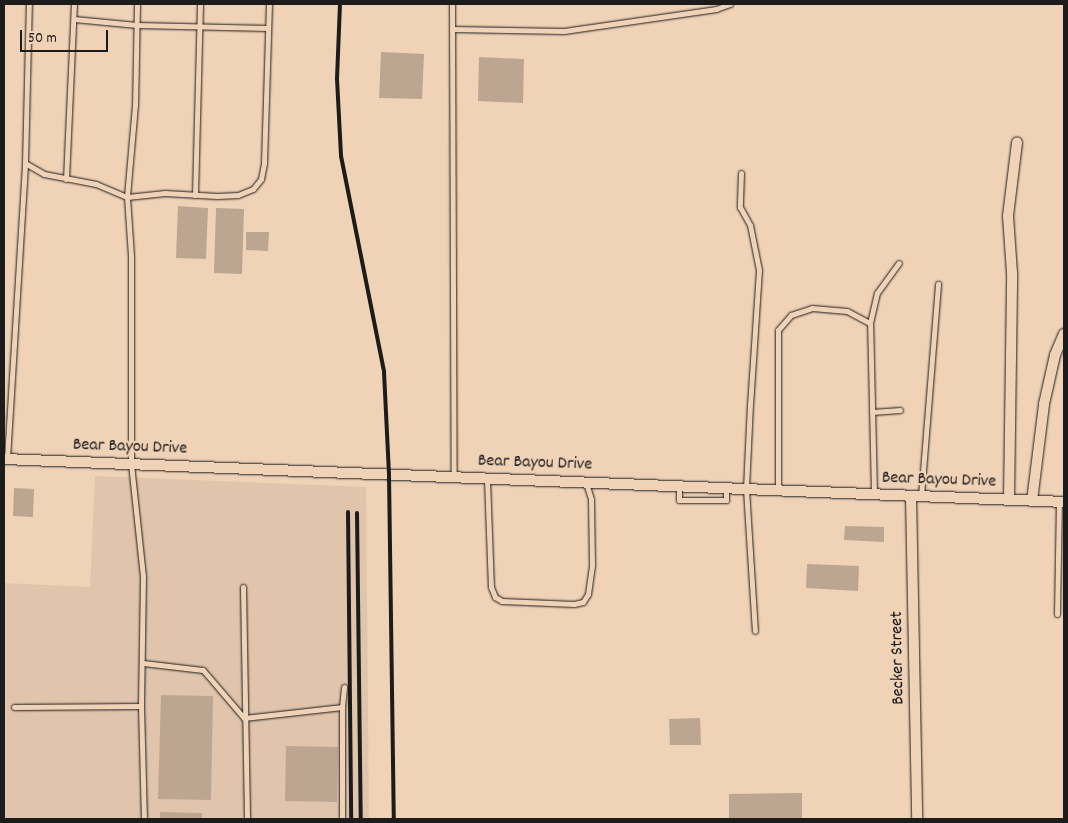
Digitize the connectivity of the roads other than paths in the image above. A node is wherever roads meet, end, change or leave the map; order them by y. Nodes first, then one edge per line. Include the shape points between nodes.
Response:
1 (29, 4) edge
2 (74, 4) edge
3 (137, 4) edge
4 (200, 4) edge
5 (269, 4) edge
6 (452, 4) edge
7 (730, 4) edge
8 (74, 19) junction
9 (137, 25) junction
10 (200, 26) junction
11 (268, 28) junction
12 (452, 29) junction
13 (1017, 143) dead end
14 (25, 163) junction
15 (740, 172) dead end
16 (66, 179) junction
17 (195, 195) junction
18 (127, 198) junction
19 (899, 263) dead end
20 (938, 284) dead end
21 (870, 323) junction
22 (1064, 334) edge
23 (900, 410) dead end
24 (872, 412) junction
25 (5, 459) edge
26 (131, 464) junction
27 (454, 477) junction
28 (487, 478) junction
29 (586, 483) junction
30 (746, 489) junction
31 (778, 490) junction
32 (874, 494) junction
33 (916, 496) junction
34 (1009, 500) junction
35 (1032, 501) junction
36 (1062, 502) edge
37 (243, 587) dead end
38 (1057, 614) dead end
39 (755, 631) dead end
40 (143, 663) junction
41 (344, 686) dead end
42 (141, 706) junction
43 (14, 707) dead end
44 (342, 707) junction
45 (244, 718) junction
46 (144, 819) edge
47 (247, 819) edge
48 (342, 819) edge
49 (917, 819) edge

1 - 14 lane
2 - 8 lane
3 - 9 lane
4 - 10 lane
5 - 11 lane
6 - 12 lane
7 - 12 lane via 716,9 564,31
8 - 9 lane
8 - 16 lane
9 - 10 lane
9 - 18 lane via 135,106
10 - 11 lane
10 - 17 lane
11 - 17 lane via 261,179 253,189 238,195
12 - 27 lane
13 - 34 street via 1008,216 1012,273
14 - 16 lane via 44,174
14 - 25 lane
15 - 30 lane via 740,207 750,225 759,270
16 - 18 lane via 96,184
17 - 18 lane via 165,193
18 - 26 lane via 131,256
19 - 21 lane via 877,292
20 - 33 lane
21 - 24 lane
21 - 31 lane via 847,311 812,308 791,315 778,330
22 - 35 street via 1055,355 1044,404
23 - 24 lane
24 - 32 lane
25 - 26 street, Bear Bayou Drive
26 - 27 street, Bear Bayou Drive
26 - 40 lane via 142,576
27 - 28 street, Bear Bayou Drive
28 - 29 street, Bear Bayou Drive
28 - 29 lane via 492,587 495,596 502,601 583,602 588,594 592,537 591,499
29 - 30 street, Bear Bayou Drive
30 - 31 street, Bear Bayou Drive
30 - 39 lane
31 - 32 street, Bear Bayou Drive
32 - 33 street, Bear Bayou Drive
33 - 34 street, Bear Bayou Drive
33 - 49 street, Becker Street
34 - 35 street, Bear Bayou Drive
35 - 36 street, Bear Bayou Drive
36 - 38 lane
37 - 45 lane
40 - 42 lane
40 - 45 lane via 203,670
41 - 44 lane
42 - 43 lane
42 - 46 lane
44 - 45 lane
44 - 48 lane
45 - 47 lane

